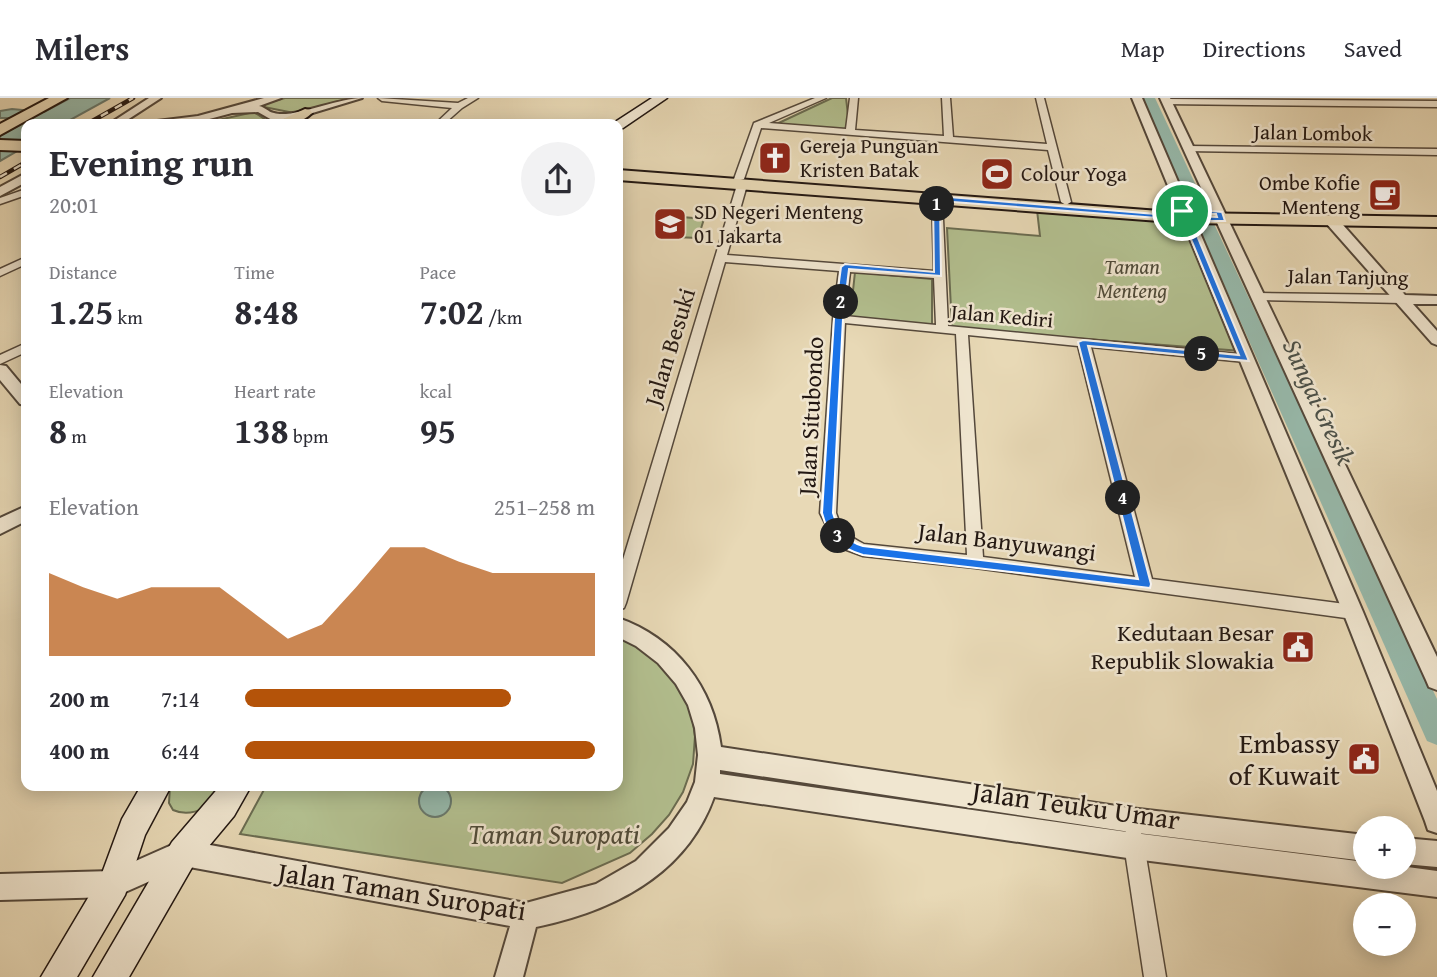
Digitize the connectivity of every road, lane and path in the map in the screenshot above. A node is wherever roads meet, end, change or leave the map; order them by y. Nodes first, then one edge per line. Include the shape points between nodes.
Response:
1 (60, 98) edge
2 (156, 98) edge
3 (275, 98) edge
4 (357, 98) edge
5 (382, 98) edge
6 (441, 98) edge
7 (474, 98) edge
8 (643, 98) edge
9 (661, 98) edge
10 (822, 98) edge
11 (854, 98) edge
12 (946, 98) edge
13 (1040, 98) edge
14 (1137, 98) edge
15 (433, 100) edge
16 (1166, 100) edge
17 (39, 104) edge
18 (461, 104) junction
19 (1437, 104) edge
20 (251, 107) junction
21 (305, 113) joint
22 (125, 119) edge
23 (198, 119) edge
24 (270, 119) edge
25 (284, 119) edge
26 (444, 119) edge
27 (609, 119) edge
28 (623, 122) edge
29 (757, 125) junction
30 (2, 129) edge
31 (850, 132) junction
32 (21, 135) edge
33 (949, 140) junction
34 (0, 145) edge
35 (21, 146) edge
36 (1051, 147) junction
37 (1189, 149) junction
38 (1437, 152) edge
39 (623, 173) edge
40 (741, 182) junction
41 (21, 185) edge
42 (21, 187) edge
43 (0, 192) edge
44 (937, 198) junction
45 (0, 201) edge
46 (1066, 202) junction
47 (1437, 214) edge
48 (1186, 215) junction
49 (1219, 216) junction
50 (1331, 220) junction
51 (1437, 222) edge
52 (720, 258) junction
53 (21, 262) edge
54 (845, 267) junction
55 (0, 273) edge
56 (938, 275) junction
57 (1258, 296) junction
58 (1402, 299) junction
59 (1437, 300) edge
60 (839, 319) junction
61 (942, 330) junction
62 (962, 332) junction
63 (1437, 340) edge
64 (1083, 342) junction
65 (21, 350) edge
66 (1245, 359) junction
67 (0, 360) edge
68 (0, 370) edge
69 (21, 394) edge
70 (21, 517) edge
71 (3, 525) edge
72 (831, 526) joint
73 (975, 562) junction
74 (1145, 584) junction
75 (623, 586) edge
76 (1353, 612) junction
77 (623, 630) edge
78 (1437, 680) edge
79 (710, 757) junction
80 (706, 784) junction
81 (154, 791) edge
82 (234, 791) edge
83 (1130, 820) junction
84 (1437, 821) edge
85 (1134, 846) junction
86 (1353, 847) edge
87 (1416, 852) edge
88 (183, 853) junction
89 (1437, 854) edge
90 (114, 884) junction
91 (1437, 884) edge
92 (0, 887) edge
93 (526, 916) junction
94 (58, 977) edge
95 (110, 977) edge
96 (509, 977) edge
97 (1154, 977) edge

1 - 17 main road
2 - 22 street
3 - 20 street
4 - 21 street
5 - 15 street
6 - 18 street
7 - 18 street
8 - 27 main road
9 - 28 main road
10 - 29 street
11 - 31 street
12 - 33 street
13 - 36 street
14 - 48 street
15 - 18 street
16 - 19 street
16 - 37 street
17 - 30 main road
18 - 26 street
20 - 23 street
20 - 24 street
21 - 25 main road
29 - 31 street
29 - 40 street, Jalan Besuki
30 - 32 main road
31 - 33 street
33 - 36 street
34 - 35 main road
36 - 46 street
37 - 38 street, Jalan Lombok
37 - 49 street
39 - 40 main road
40 - 44 main road
40 - 46 main road
40 - 52 street, Jalan Besuki
41 - 43 street
42 - 45 street
44 - 48 main road
44 - 56 street
46 - 48 main road
47 - 49 main road
48 - 49 main road
48 - 66 street
49 - 50 main road
49 - 57 street
50 - 51 main road
50 - 58 street
52 - 54 street
52 - 75 street, Jalan Besuki
53 - 55 street
54 - 56 street
54 - 60 street, Jalan Situbondo
56 - 61 street
57 - 58 street, Jalan Tanjung
57 - 78 street
58 - 59 street, Jalan Tanjung
58 - 63 street
60 - 61 street, Jalan Kediri
60 - 72 street, Jalan Situbondo
61 - 62 street, Jalan Kediri
62 - 64 street, Jalan Kediri
62 - 73 street
64 - 66 street, Jalan Kediri
64 - 74 street
65 - 67 street
66 - 76 street
68 - 69 street
70 - 71 street
72 - 73 street, Jalan Banyuwangi via 850,546 863,550
73 - 74 street, Jalan Banyuwangi
74 - 76 street, Jalan Banyuwangi
76 - 84 street
77 - 79 street, Jalan Taman Suropati via 656,648 691,684 707,729
79 - 80 street, Jalan Taman Suropati
79 - 83 street, Jalan Teuku Umar
80 - 85 street, Jalan Teuku Umar
80 - 93 street, Jalan Taman Suropati via 696,810 679,833 636,877 606,893
81 - 90 main road via 132,829
82 - 88 main road
83 - 85 street
83 - 86 street, Jalan Teuku Umar
85 - 91 street, Jalan Teuku Umar
85 - 97 street
87 - 89 street
88 - 90 street
88 - 93 street, Jalan Taman Suropati
88 - 95 main road
90 - 92 street
90 - 94 main road
93 - 96 street

